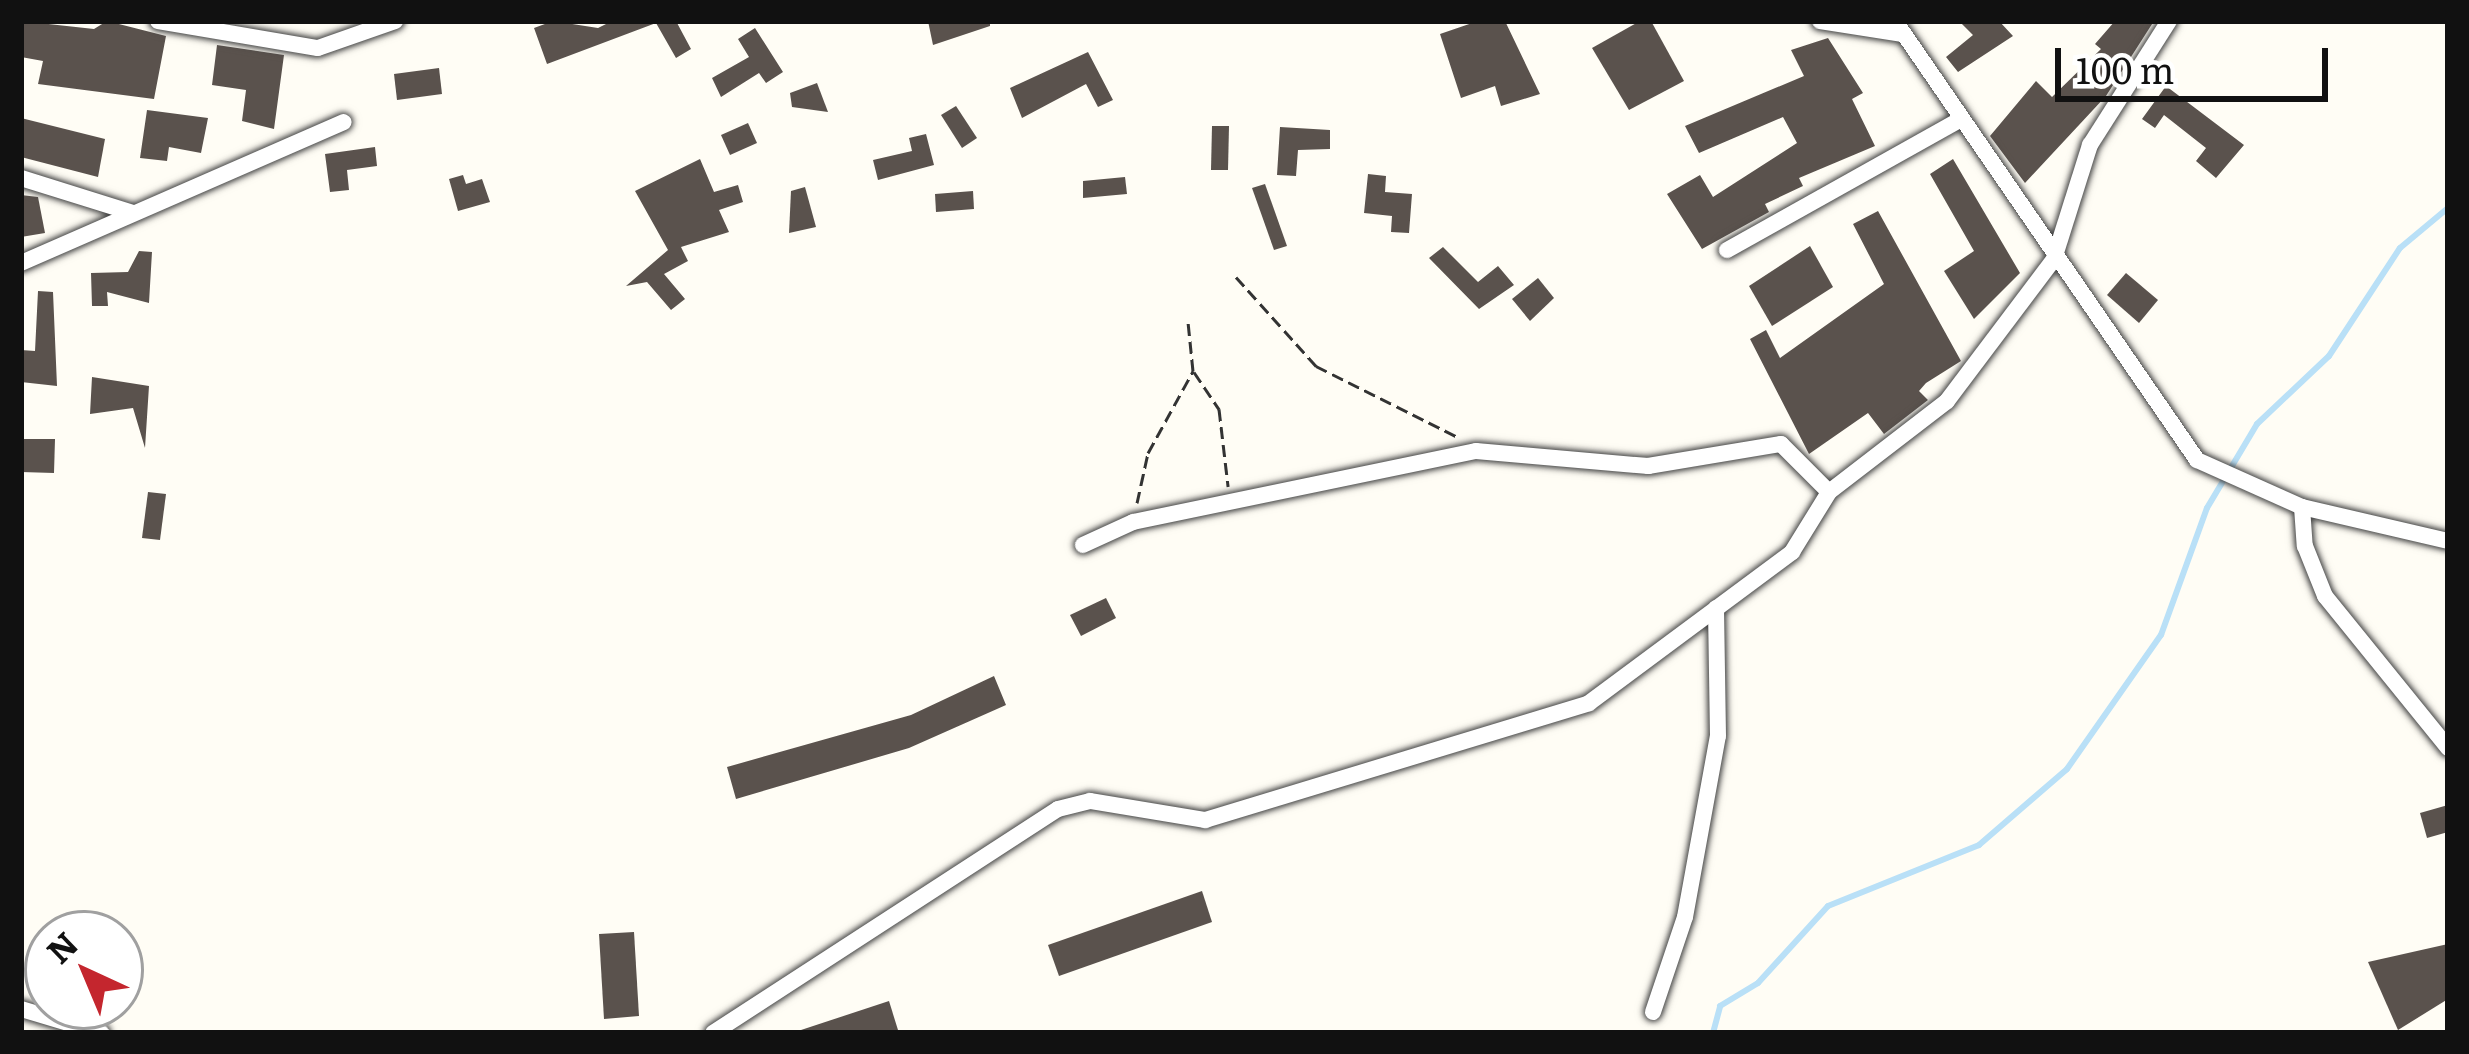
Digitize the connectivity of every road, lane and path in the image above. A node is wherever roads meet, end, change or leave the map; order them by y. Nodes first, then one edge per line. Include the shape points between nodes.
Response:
1 (158, 21) edge
2 (395, 21) edge
3 (1820, 21) edge
4 (2169, 21) edge
5 (1899, 28) edge
6 (1960, 120) junction
7 (344, 122) dead end
8 (21, 178) edge
9 (133, 213) junction
10 (1727, 250) dead end
11 (2054, 260) junction
12 (21, 263) edge
13 (1236, 277) dead end
14 (1188, 322) dead end
15 (1193, 371) junction
16 (1476, 451) junction
17 (1829, 492) junction
18 (1222, 504) junction
19 (2302, 507) junction
20 (1133, 522) junction
21 (2448, 541) edge
22 (1083, 545) dead end
23 (1716, 608) junction
24 (2448, 748) edge
25 (21, 1010) edge
26 (1653, 1012) dead end
27 (100, 1033) edge
28 (713, 1033) edge

1 - 2 street via 318,48
3 - 5 street
4 - 11 street via 2090,146
5 - 6 street
6 - 10 street
6 - 11 street
7 - 9 street
8 - 9 street
9 - 12 street
11 - 17 street via 1947,401
11 - 19 street via 2197,460
13 - 16 path via 1316,366 1423,414
14 - 15 path
15 - 18 path via 1219,409 1229,454
15 - 20 path via 1148,453
16 - 17 street via 1648,466 1781,444
16 - 18 street
17 - 23 street via 1792,552
18 - 20 street
19 - 21 street
19 - 24 street via 2305,546 2326,596
20 - 22 street
23 - 26 street via 1718,736 1685,917
23 - 28 street via 1589,703 1374,775 1205,820 1090,801 1058,809 1003,836
25 - 27 street

